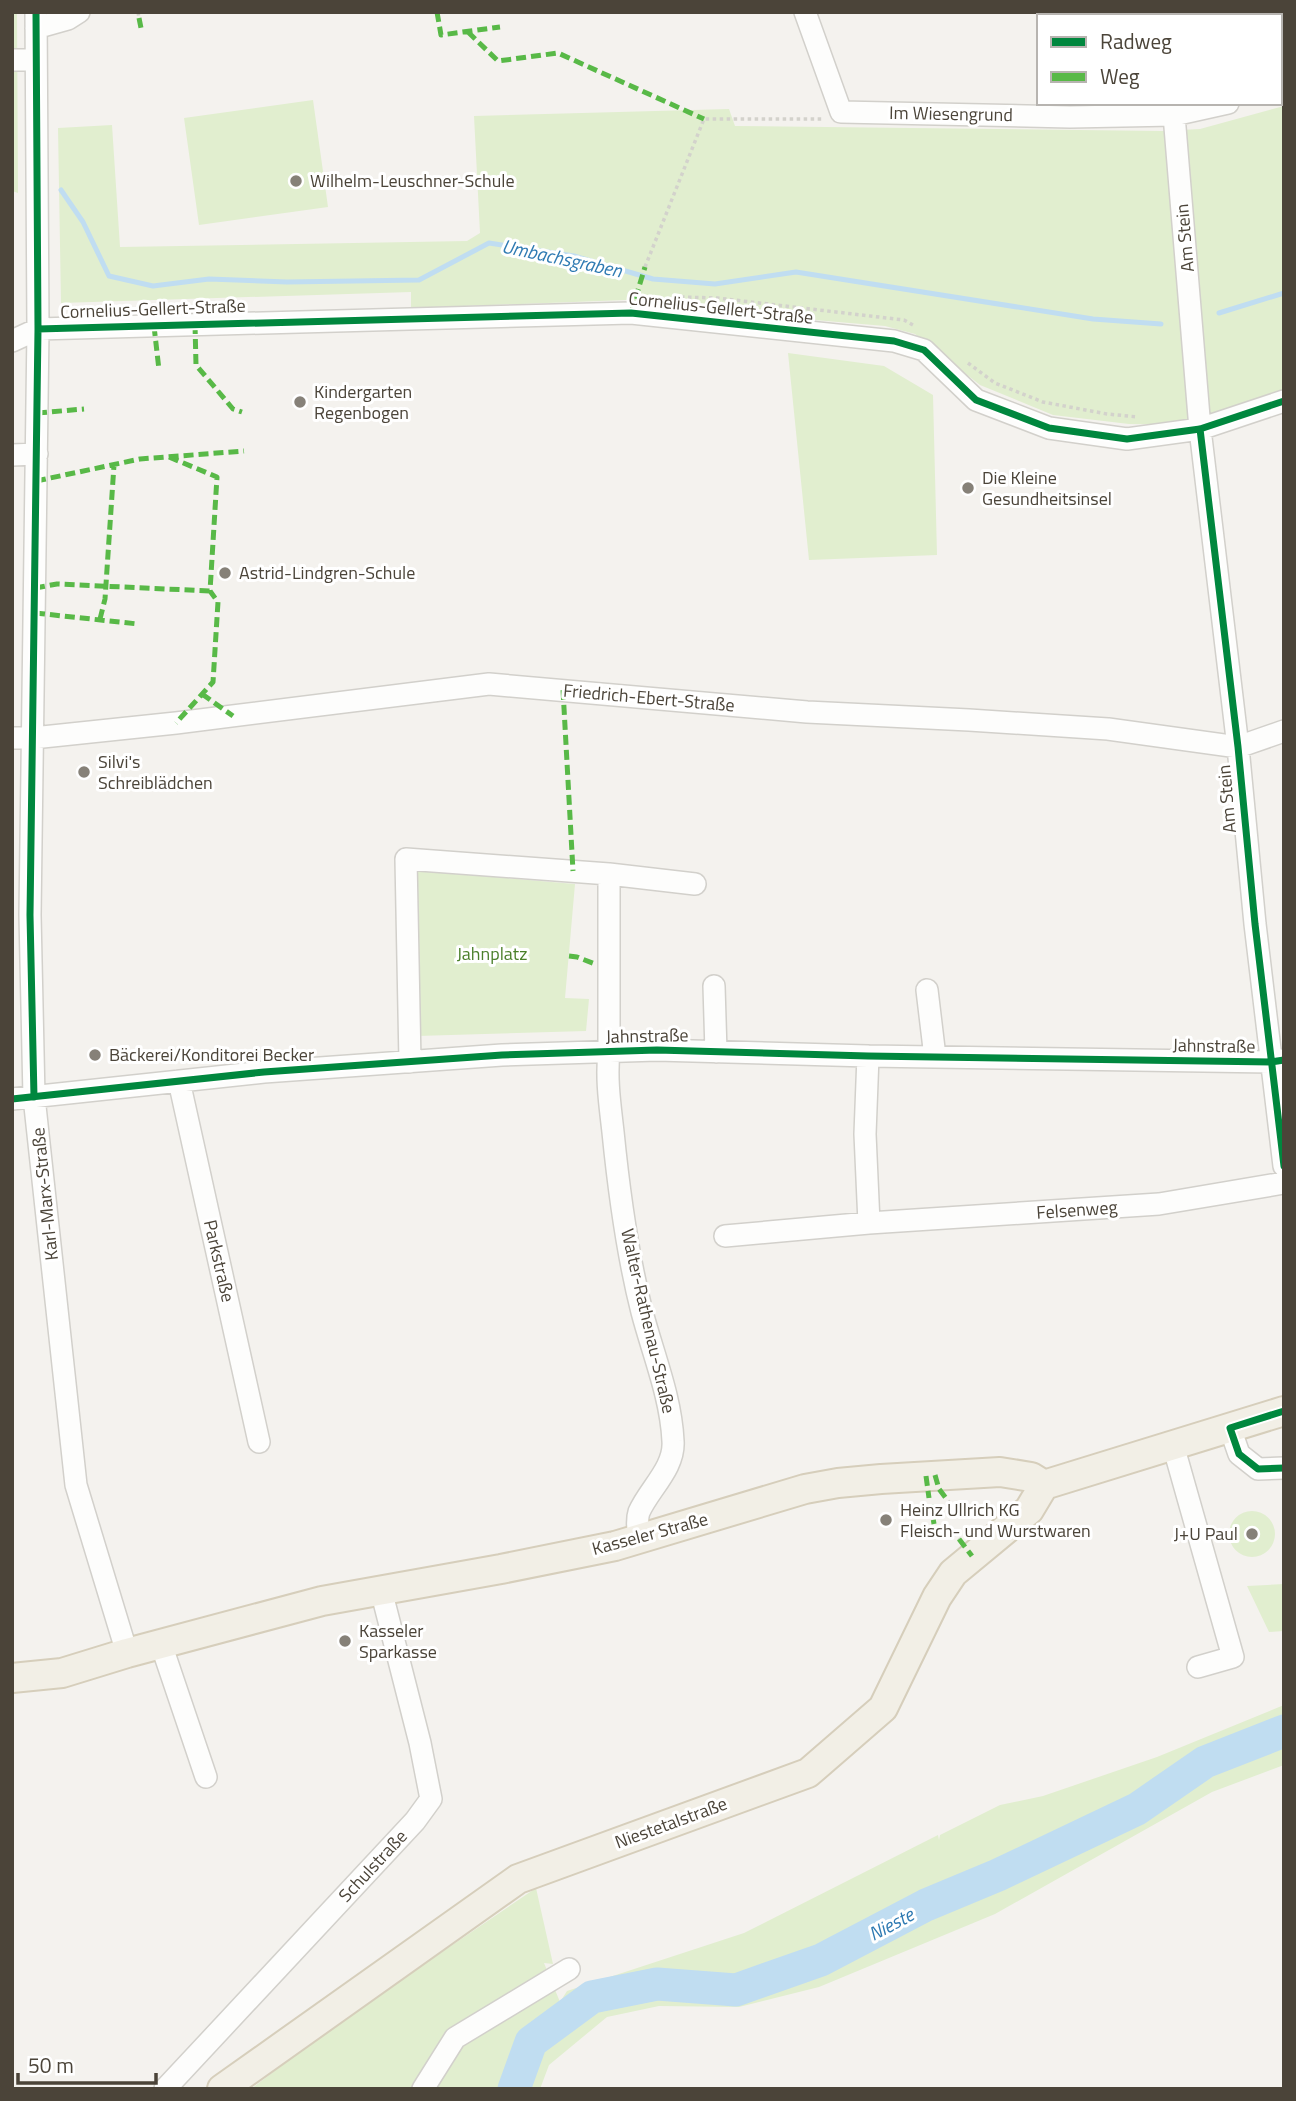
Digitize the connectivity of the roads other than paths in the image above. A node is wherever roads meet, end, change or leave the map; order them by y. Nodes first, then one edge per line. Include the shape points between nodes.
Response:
1 (79, 12) edge
2 (805, 12) edge
3 (36, 20) edge
4 (12, 60) edge
5 (35, 60) junction
6 (1210, 105) edge
7 (1175, 109) edge
8 (38, 329) junction
9 (12, 341) edge
10 (1284, 401) edge
11 (1200, 429) junction
12 (37, 454) junction
13 (12, 455) edge
14 (1284, 731) edge
15 (23, 738) edge
16 (1238, 747) junction
17 (609, 874) junction
18 (695, 884) dead end
19 (21, 915) edge
20 (714, 986) dead end
21 (927, 990) dead end
22 (609, 1052) junction
23 (716, 1052) junction
24 (868, 1056) junction
25 (935, 1057) junction
26 (1277, 1061) edge
27 (410, 1062) junction
28 (179, 1081) junction
29 (34, 1097) junction
30 (12, 1099) edge
31 (1284, 1166) edge
32 (1284, 1183) edge
33 (869, 1223) junction
34 (725, 1236) dead end
35 (1284, 1411) edge
36 (1230, 1428) junction
37 (259, 1442) dead end
38 (1173, 1445) junction
39 (1284, 1468) edge
40 (1044, 1485) junction
41 (639, 1539) junction
42 (381, 1590) junction
43 (161, 1644) junction
44 (127, 1653) junction
45 (1198, 1667) dead end
46 (12, 1678) edge
47 (206, 1777) dead end
48 (569, 1969) dead end
49 (165, 2089) edge
50 (222, 2089) edge
51 (423, 2089) edge

1 - 3 street via 68,19
2 - 7 street, Im Wiesengrund via 841,112 1070,117
3 - 5 street, Karl-Marx-Straße
4 - 5 street
5 - 8 street, Karl-Marx-Straße
6 - 7 street, Im Wiesengrund
7 - 11 street, Am Stein
8 - 9 street, Cornelius-Gellert-Straße
8 - 11 street, Cornelius-Gellert-Straße via 617,313 687,318 894,341 924,350 975,400 1049,428 1127,439
8 - 12 street, Karl-Marx-Straße
10 - 11 street, Cornelius-Gellert-Straße
11 - 16 street, Am Stein
12 - 13 street
12 - 15 street, Karl-Marx-Straße
14 - 16 street, Friedrich-Ebert-Straße
15 - 16 street, Friedrich-Ebert-Straße via 489,684 807,712 1108,729
15 - 19 street, Karl-Marx-Straße
16 - 26 street, Am Stein via 1255,924
17 - 18 street
17 - 22 street
17 - 27 street via 406,859
19 - 29 street, Karl-Marx-Straße
20 - 23 street
21 - 25 street
22 - 23 street, Jahnstraße
22 - 27 street, Jahnstraße
22 - 41 street, Walter-Rathenau-Straße via 615,1149 631,1261 674,1443 672,1459 639,1514
23 - 24 street, Jahnstraße
24 - 25 street, Jahnstraße
24 - 33 street
25 - 26 street, Jahnstraße
26 - 31 street, Am Stein
27 - 28 street, Jahnstraße
28 - 29 street, Jahnstraße
28 - 37 street, Parkstraße
29 - 30 street, Jahnstraße
29 - 44 street, Karl-Marx-Straße via 76,1485
32 - 33 street, Felsenweg via 1159,1204
33 - 34 street, Felsenweg
35 - 36 main road
36 - 38 main road
36 - 39 street via 1239,1454 1258,1469
38 - 40 main road
38 - 45 street via 1233,1657
40 - 41 main road, Kasseler Straße via 1031,1477 1000,1472 838,1483
40 - 50 main road, Niestetalstraße via 1029,1510 953,1573 883,1709 808,1773 518,1878
41 - 42 main road, Kasseler Straße
42 - 43 main road, Kasseler Straße
42 - 49 street, Schulstraße via 431,1799
43 - 44 main road, Kasseler Straße
43 - 47 street
44 - 46 main road, Kasseler Straße via 62,1673
48 - 51 street via 455,2038

